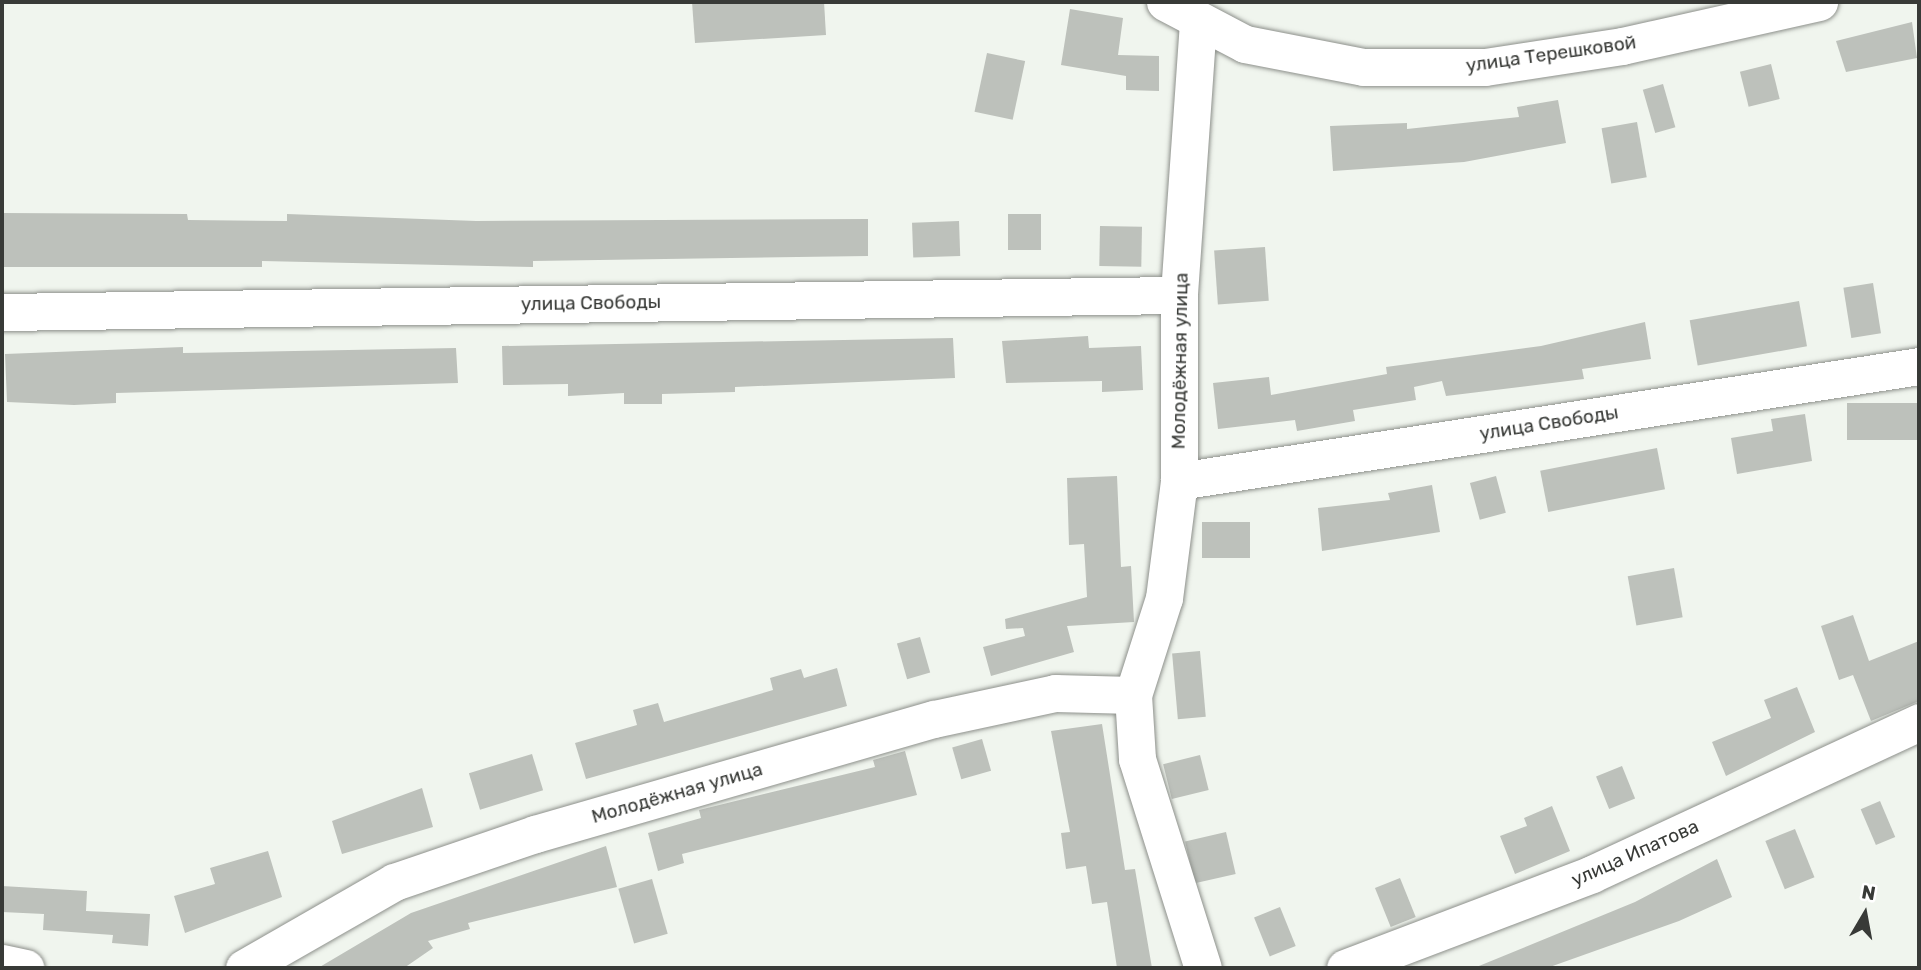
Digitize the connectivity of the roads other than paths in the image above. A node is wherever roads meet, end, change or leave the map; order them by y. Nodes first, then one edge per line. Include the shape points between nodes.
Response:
1 (1166, 2) edge
2 (1819, 2) edge
3 (1198, 22) junction
4 (1180, 295) junction
5 (2, 312) edge
6 (1919, 366) edge
7 (1179, 481) junction
8 (1133, 695) junction
9 (1919, 722) edge
10 (2, 963) edge
11 (25, 968) edge
12 (244, 968) edge
13 (1203, 968) edge
14 (1345, 968) edge

1 - 3 street, улица Терешковой
2 - 3 street, улица Терешковой via 1622,46 1485,67 1363,67 1245,44
3 - 4 street, Молодёжная улица
4 - 5 street, улица Свободы
4 - 7 street, Молодёжная улица
6 - 7 street, улица Свободы
7 - 8 street, Молодёжная улица via 1164,598
8 - 12 street, Молодёжная улица via 1055,693 934,719 535,834 394,882
8 - 13 street, Молодёжная улица via 1138,759
9 - 14 street, улица Ипатова via 1592,874
10 - 11 street

